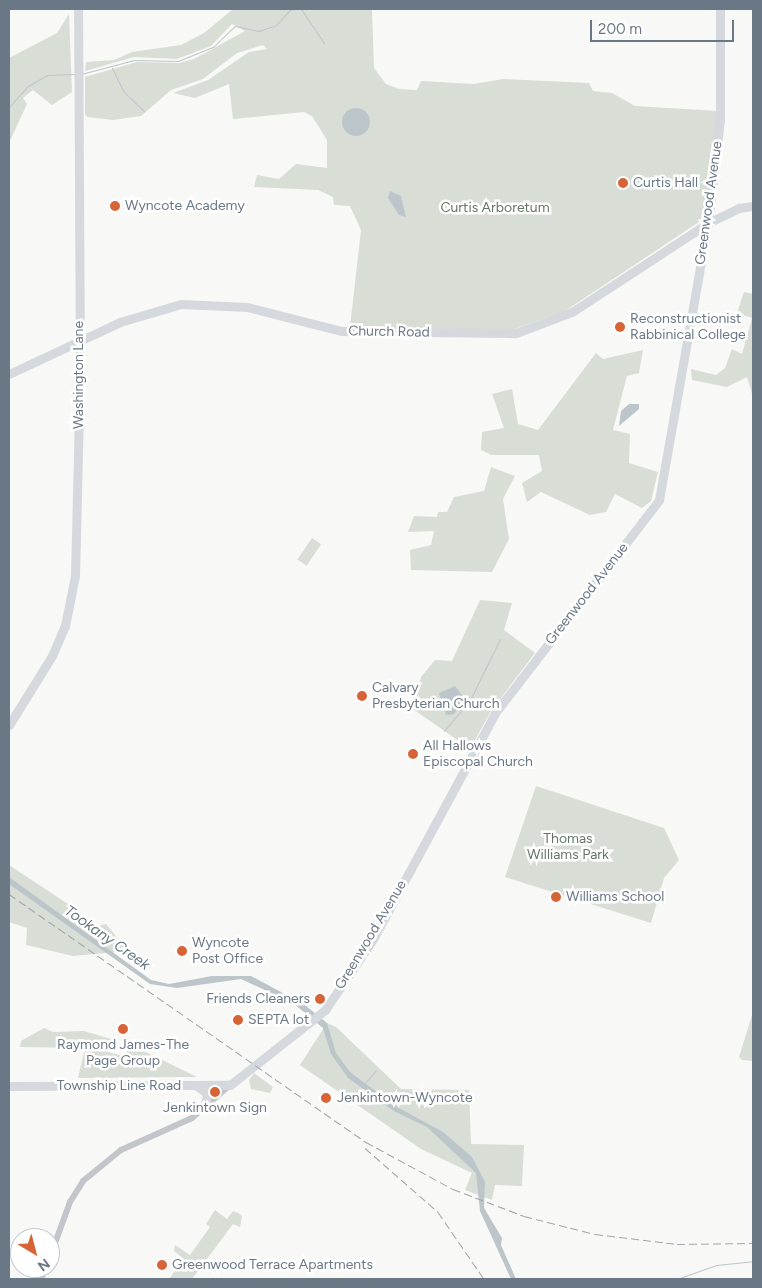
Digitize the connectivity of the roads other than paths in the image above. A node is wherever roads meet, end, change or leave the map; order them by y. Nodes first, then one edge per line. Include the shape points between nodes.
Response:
1 (78, 9) edge
2 (720, 9) edge
3 (753, 206) edge
4 (708, 224) junction
5 (79, 342) junction
6 (9, 374) edge
7 (9, 725) edge
8 (9, 1086) edge
9 (197, 1086) junction
10 (230, 1086) junction
11 (203, 1108) junction
12 (60, 1230) edge

1 - 5 main road, Washington Lane
2 - 4 main road, Greenwood Avenue via 720,120
3 - 4 main road, Church Road via 738,208
4 - 5 main road, Church Road via 572,312 516,333 342,332 247,307 181,304 150,310
4 - 10 main road, Greenwood Avenue via 659,500 495,713 382,923 319,1016
5 - 6 main road, Church Road
5 - 7 main road, Washington Lane via 73,595 52,656
8 - 9 main road, Township Line Road
9 - 10 main road, Township Line Road
9 - 11 main road via 208,1094
10 - 11 street
11 - 12 street via 177,1128 121,1150 84,1180 70,1202

